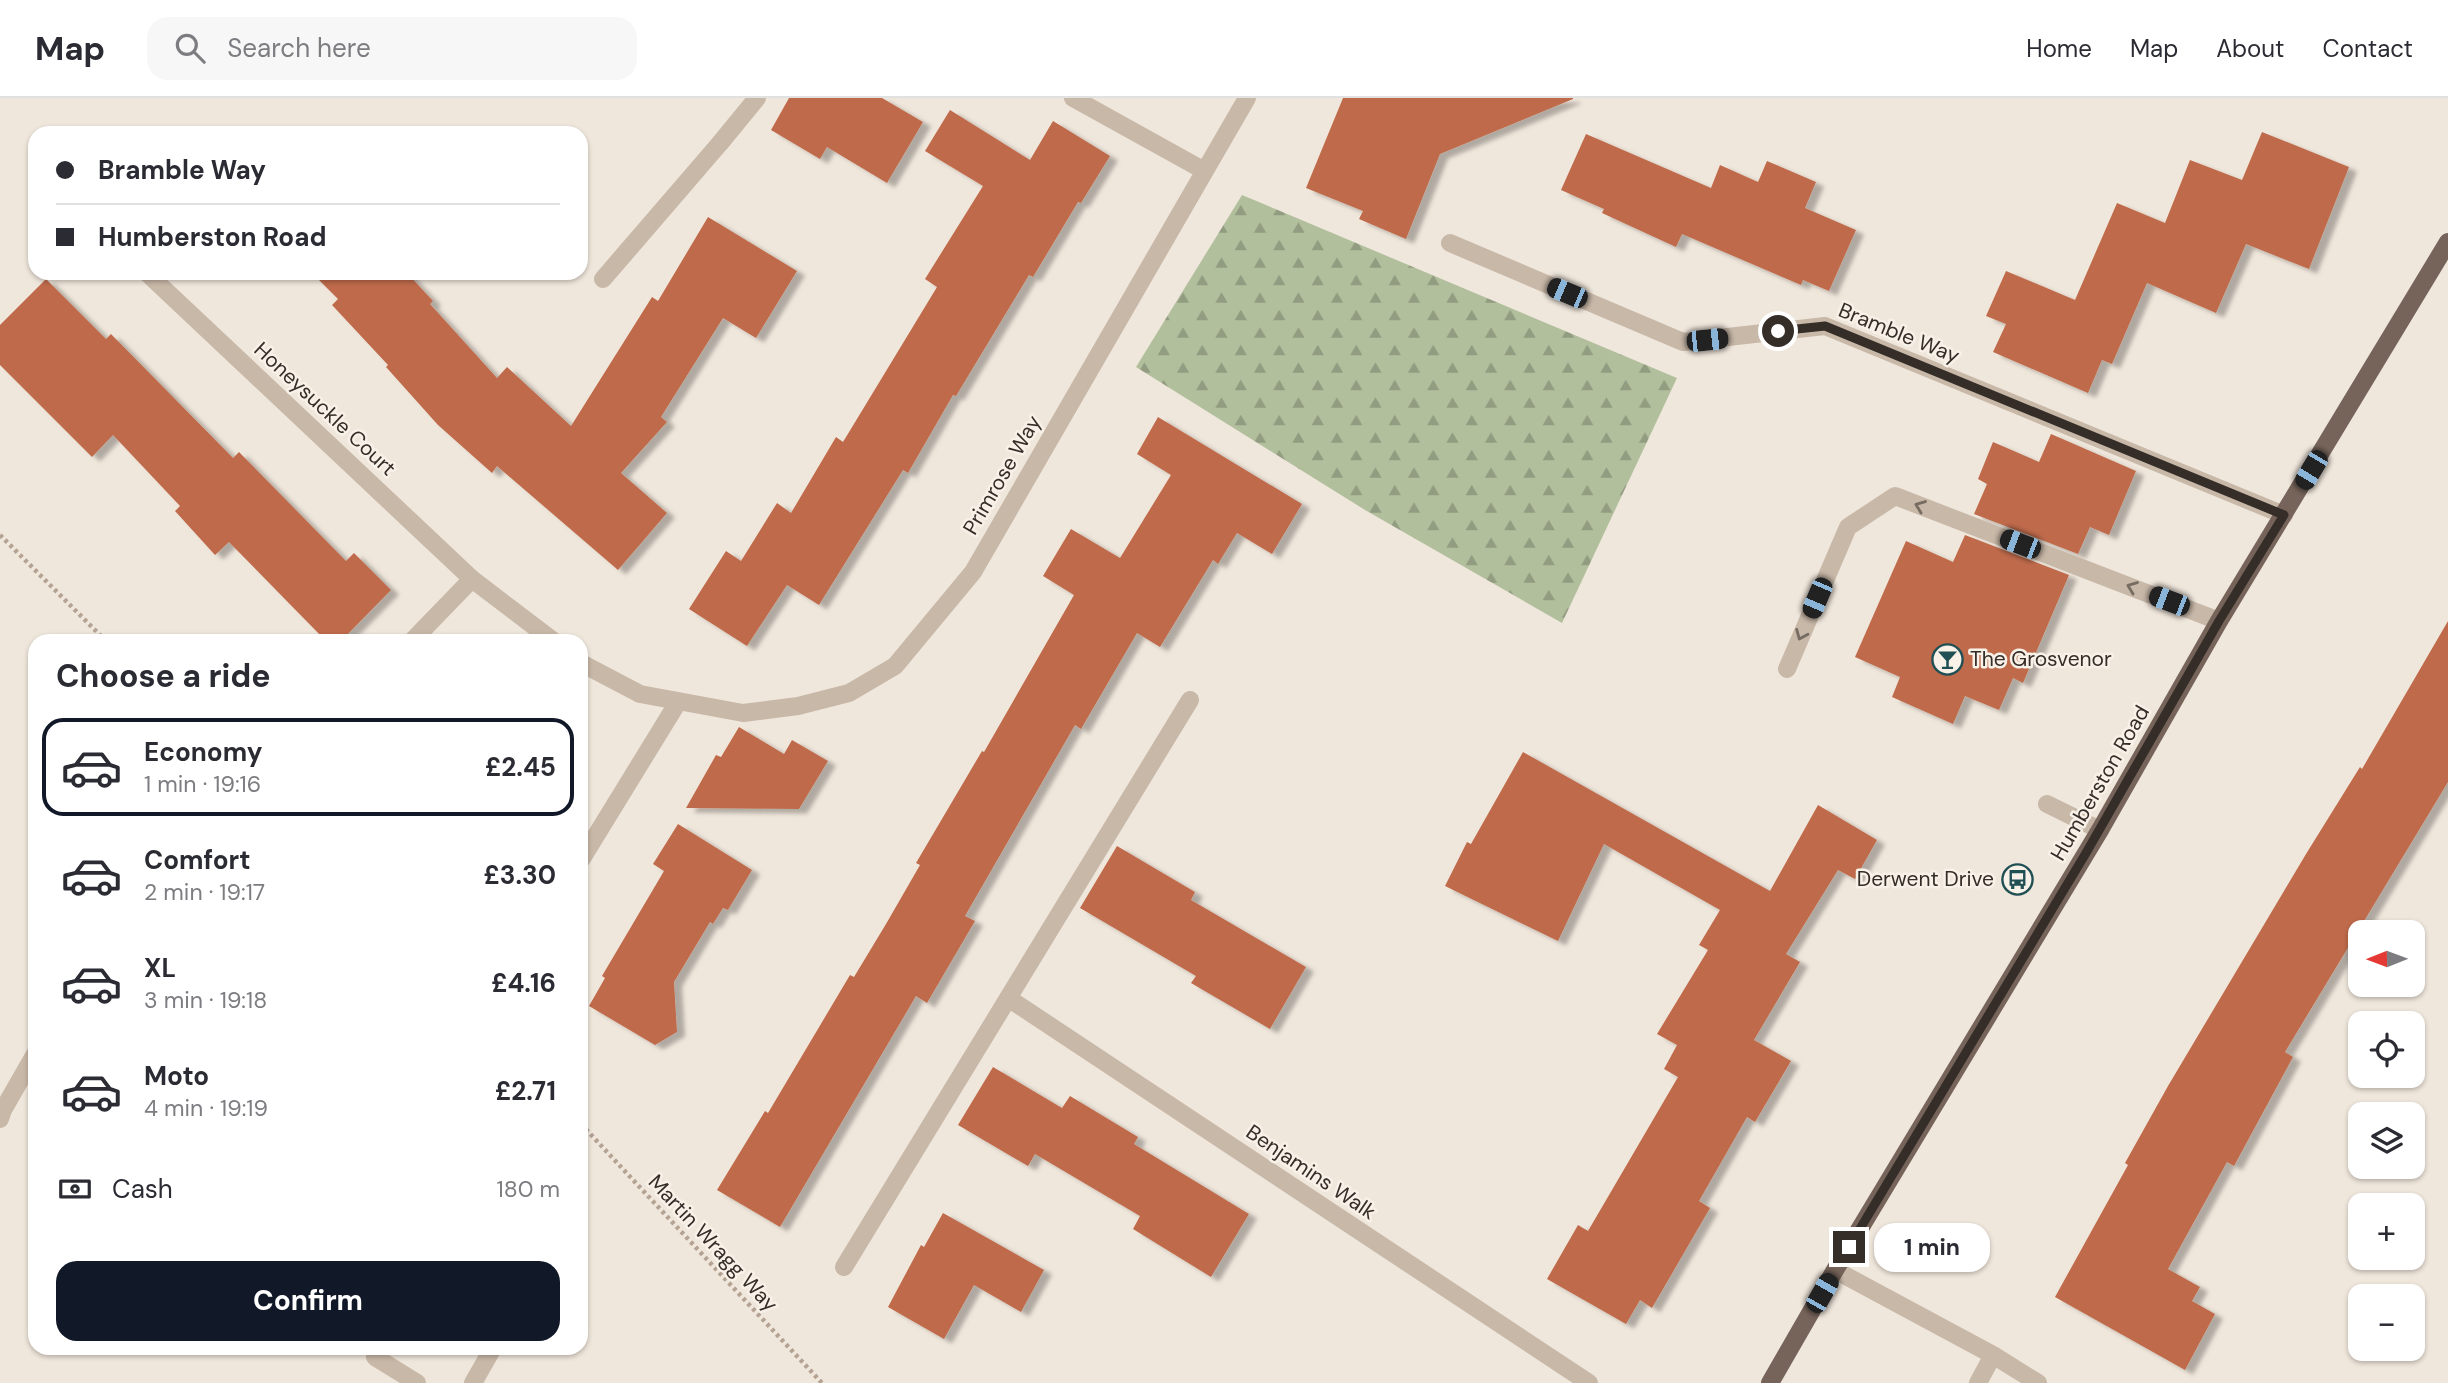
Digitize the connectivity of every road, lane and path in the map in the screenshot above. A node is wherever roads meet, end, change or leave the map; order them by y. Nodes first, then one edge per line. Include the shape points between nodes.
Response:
1 (757, 98) edge
2 (1073, 98) edge
3 (1247, 98) edge
4 (1203, 170) junction
5 (2448, 242) edge
6 (1450, 243) dead end
7 (603, 279) dead end
8 (154, 280) edge
9 (2284, 515) junction
10 (0, 535) edge
11 (472, 579) junction
12 (2219, 621) junction
13 (99, 634) edge
14 (419, 634) edge
15 (544, 634) edge
16 (588, 667) edge
17 (1787, 669) dead end
18 (1190, 699) dead end
19 (678, 702) junction
20 (2047, 804) dead end
21 (2100, 830) junction
22 (588, 849) edge
23 (1008, 998) junction
24 (28, 1066) edge
25 (0, 1119) edge
26 (588, 1132) edge
27 (844, 1267) dead end
28 (1835, 1270) junction
29 (489, 1355) edge
30 (1993, 1355) junction
31 (375, 1357) dead end
32 (417, 1383) edge
33 (472, 1383) edge
34 (822, 1383) edge
35 (1589, 1383) edge
36 (1770, 1383) edge
37 (1978, 1383) edge
38 (2038, 1383) edge

1 - 7 street
2 - 4 street
3 - 4 street, Primrose Way
4 - 19 street, Primrose Way via 973,572 895,666 849,693 798,706 743,713
5 - 9 main road, Humberston Road
6 - 9 street, Bramble Way via 1683,342 1825,326
8 - 11 street, Honeysuckle Court
9 - 12 main road, Humberston Road
10 - 13 path
11 - 14 street
11 - 15 street
12 -> 17 street via 1895,496 1848,527
12 - 21 main road, Humberston Road
16 - 19 street, Primrose Way via 640,694
18 - 23 street
19 - 22 street
20 - 21 street
21 - 28 main road, Humberston Road
23 - 27 street
23 - 35 street, Benjamins Walk
24 - 25 street
26 - 34 path, Martin Wragg Way
28 - 30 street
28 - 36 main road, Humberston Road
29 - 33 street
30 - 37 street
30 - 38 street
31 - 32 street

